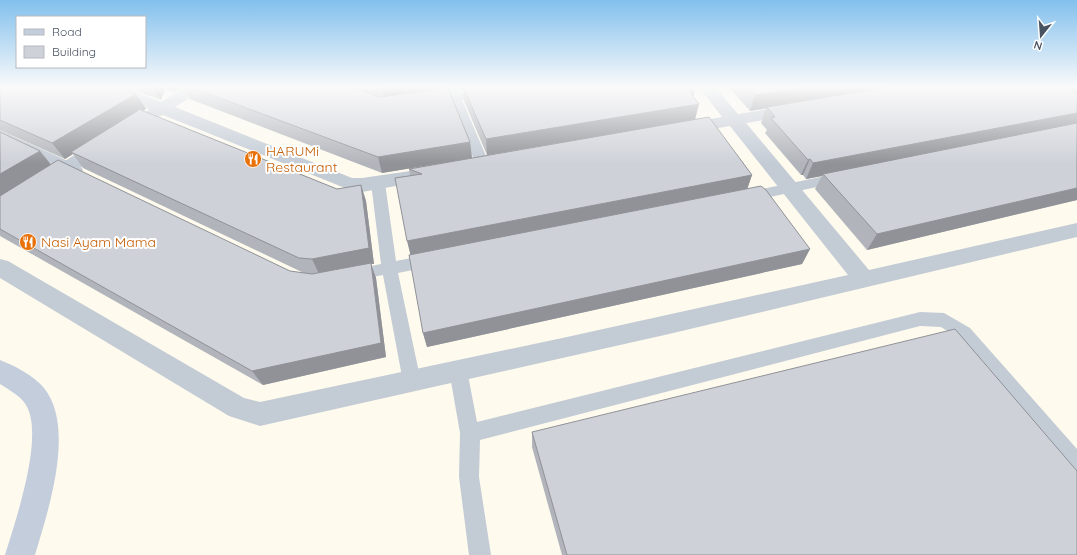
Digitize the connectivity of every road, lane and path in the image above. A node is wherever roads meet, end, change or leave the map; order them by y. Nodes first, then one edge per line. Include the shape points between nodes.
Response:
1 (155, 113) edge
2 (175, 113) edge
3 (462, 113) edge
4 (730, 113) edge
5 (777, 113) edge
6 (736, 120) junction
7 (136, 125) edge
8 (667, 132) edge
9 (0, 134) edge
10 (116, 137) edge
11 (483, 165) edge
12 (69, 167) junction
13 (438, 172) edge
14 (852, 176) edge
15 (90, 177) edge
16 (378, 183) junction
17 (791, 188) junction
18 (737, 199) edge
19 (0, 210) edge
20 (1077, 230) edge
21 (444, 257) edge
22 (0, 267) edge
23 (390, 268) junction
24 (340, 278) edge
25 (865, 280) junction
26 (0, 370) edge
27 (458, 370) junction
28 (412, 382) junction
29 (470, 434) junction
30 (1077, 464) edge
31 (20, 555) edge
32 (480, 555) edge

1 - 7 street
2 - 16 street via 350,184
3 - 11 lane
4 - 6 street
5 - 6 street
6 - 8 street
6 - 17 street
9 - 12 lane
10 - 12 street
12 - 15 lane
12 - 19 street
13 - 16 street
14 - 17 lane
16 - 23 lane
17 - 18 lane
17 - 25 street
20 - 25 street
21 - 23 lane
22 - 28 street via 238,408 260,414
23 - 24 lane
23 - 28 lane
25 - 27 street
26 - 31 street via 24,386 36,398 43,413 45,439 38,490
27 - 28 street
27 - 29 lane
29 - 30 lane via 920,319 944,320 964,333
29 - 32 lane via 469,477

